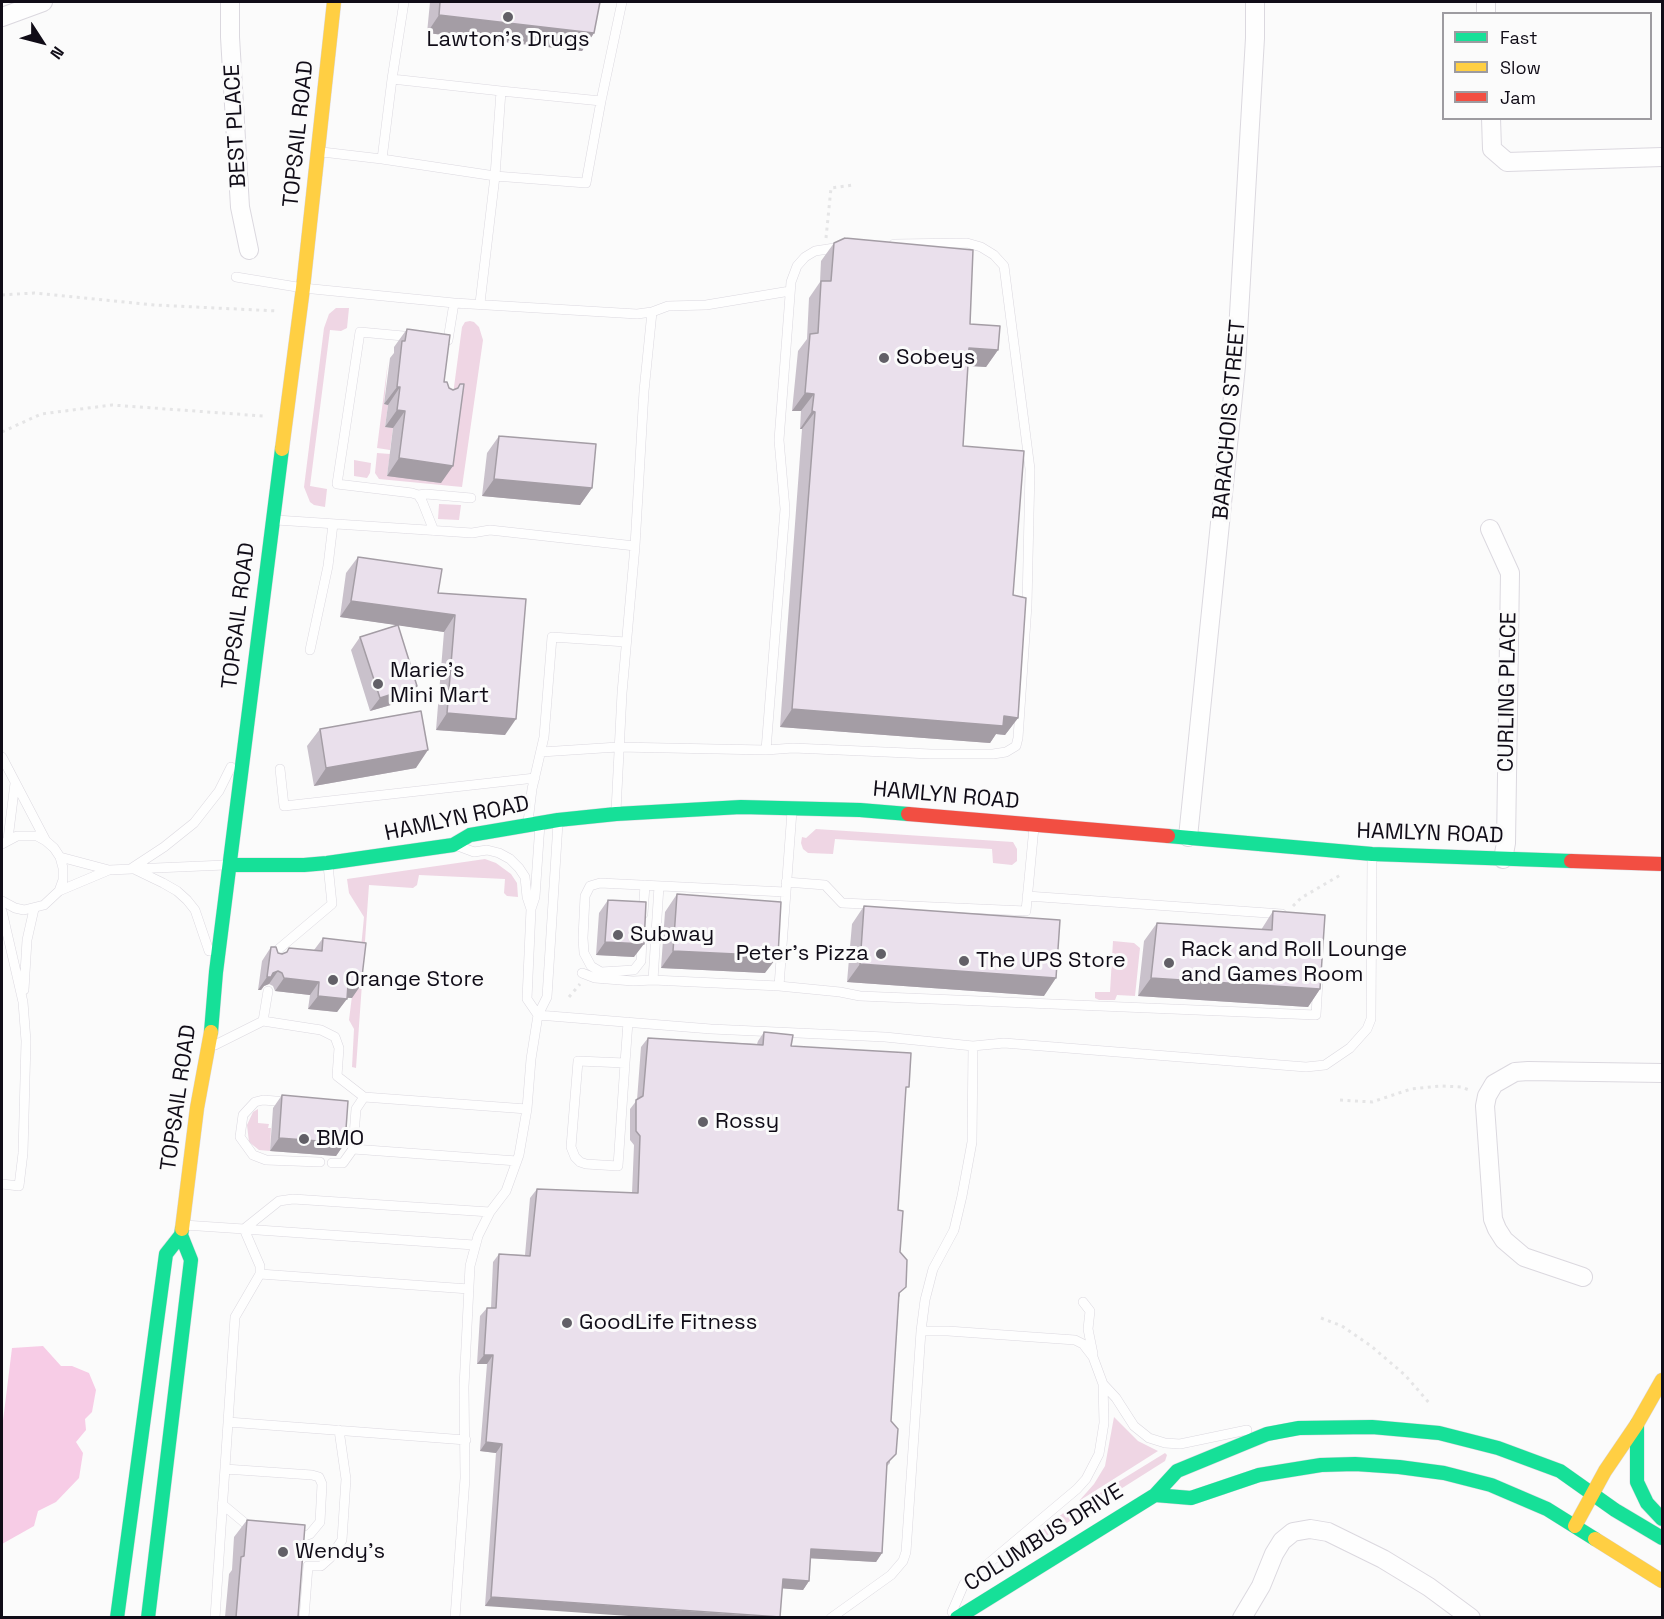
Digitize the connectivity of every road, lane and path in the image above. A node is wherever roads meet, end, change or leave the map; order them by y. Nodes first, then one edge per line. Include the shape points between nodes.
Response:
1 (43, 2) edge
2 (230, 2) edge
3 (334, 2) edge
4 (404, 2) edge
5 (622, 2) edge
6 (1255, 2) edge
7 (6, 10) edge
8 (392, 78) junction
9 (501, 91) junction
10 (601, 101) junction
11 (1491, 120) edge
12 (318, 151) junction
13 (1662, 157) edge
14 (382, 159) junction
15 (495, 176) junction
16 (854, 185) dead end
17 (879, 245) edge
18 (857, 246) edge
19 (825, 248) junction
20 (249, 250) dead end
21 (236, 277) dead end
22 (303, 288) junction
23 (790, 291) junction
24 (2, 295) edge
25 (454, 303) junction
26 (480, 303) junction
27 (652, 312) junction
28 (300, 313) junction
29 (425, 338) edge
30 (436, 339) edge
31 (286, 418) junction
32 (2, 432) edge
33 (418, 495) junction
34 (471, 498) dead end
35 (273, 519) junction
36 (333, 524) junction
37 (1490, 529) dead end
38 (434, 531) junction
39 (635, 546) junction
40 (626, 642) junction
41 (310, 650) dead end
42 (245, 738) junction
43 (618, 747) junction
44 (766, 750) junction
45 (541, 752) junction
46 (2, 757) edge
47 (280, 769) dead end
48 (535, 778) junction
49 (15, 783) junction
50 (792, 809) junction
51 (616, 814) junction
52 (558, 820) junction
53 (534, 823) junction
54 (1035, 825) junction
55 (1188, 837) junction
56 (5, 841) edge
57 (46, 841) junction
58 (453, 845) junction
59 (1372, 854) junction
60 (60, 857) junction
61 (1503, 859) junction
62 (327, 863) junction
63 (1662, 864) edge
64 (231, 865) junction
65 (132, 868) junction
66 (109, 870) junction
67 (1345, 873) dead end
68 (786, 882) junction
69 (645, 885) junction
70 (659, 886) junction
71 (58, 891) junction
72 (785, 892) junction
73 (1028, 896) junction
74 (2, 901) edge
75 (34, 909) junction
76 (531, 909) junction
77 (2, 911) edge
78 (1289, 915) joint
79 (273, 961) edge
80 (1319, 968) edge
81 (216, 972) junction
82 (582, 974) dead end
83 (653, 980) junction
84 (779, 986) junction
85 (268, 991) edge
86 (23, 1002) junction
87 (538, 1015) junction
88 (263, 1021) junction
89 (628, 1022) junction
90 (973, 1046) junction
91 (209, 1048) junction
92 (625, 1064) junction
93 (1662, 1073) edge
94 (1470, 1090) dead end
95 (364, 1097) junction
96 (1340, 1100) dead end
97 (298, 1103) edge
98 (344, 1108) edge
99 (356, 1109) junction
100 (527, 1109) junction
101 (353, 1149) junction
102 (517, 1161) junction
103 (320, 1162) dead end
104 (332, 1162) dead end
105 (2, 1184) edge
106 (490, 1212) junction
107 (244, 1229) junction
108 (182, 1230) junction
109 (474, 1245) junction
110 (260, 1275) junction
111 (1583, 1277) dead end
112 (469, 1289) junction
113 (1083, 1302) dead end
114 (1321, 1318) dead end
115 (921, 1331) junction
116 (1093, 1357) junction
117 (1662, 1380) edge
118 (1103, 1384) junction
119 (1431, 1405) dead end
120 (228, 1422) junction
121 (1637, 1424) junction
122 (339, 1430) junction
123 (1267, 1434) junction
124 (466, 1440) junction
125 (225, 1469) junction
126 (1592, 1493) junction
127 (1155, 1495) junction
128 (222, 1504) junction
129 (1662, 1520) edge
130 (1575, 1526) junction
131 (262, 1534) edge
132 (282, 1536) edge
133 (1662, 1538) edge
134 (1662, 1581) edge
135 (117, 1617) edge
136 (148, 1617) edge
137 (215, 1617) edge
138 (304, 1617) edge
139 (455, 1617) edge
140 (831, 1617) edge
141 (949, 1617) edge
142 (957, 1617) edge
143 (1242, 1617) edge
144 (1471, 1617) edge

1 - 7 street
2 - 20 street, BEST PLACE via 240,207
3 - 12 main road, TOPSAIL ROAD
4 - 8 lane
5 - 10 lane
6 - 55 street, BARACHOIS STREET via 1236,366
8 - 9 lane
8 - 14 lane
9 - 10 lane
9 - 15 lane
10 - 15 lane via 586,183
11 - 13 street via 1492,149 1507,162
12 - 14 lane
12 - 22 main road, TOPSAIL ROAD
14 - 15 lane
15 - 26 lane
16 - 19 path via 831,188
17 - 44 lane via 967,243 987,251 1004,266 1029,468 1027,605 1018,738 1016,746 993,754
18 - 19 lane
19 - 23 lane via 805,257 797,266
21 - 22 lane
22 - 25 lane
22 - 28 main road, TOPSAIL ROAD
23 - 27 lane via 706,305 668,306
23 - 44 lane via 779,440 785,509
24 - 28 path via 34,293
25 - 26 lane
25 - 30 lane via 448,345
26 - 27 lane
27 - 39 lane
28 - 31 main road, TOPSAIL ROAD
29 - 33 lane via 360,332 337,484
31 - 32 path via 112,405 41,414
31 - 35 main road, TOPSAIL ROAD
33 - 34 lane
33 - 38 lane
35 - 36 lane
35 - 42 main road, TOPSAIL ROAD
36 - 38 lane
36 - 41 lane
37 - 61 street, CURLING PLACE via 1510,573
38 - 39 lane via 490,530
39 - 40 lane
40 - 43 lane
40 - 45 lane via 552,637
42 - 64 main road, TOPSAIL ROAD
42 - 65 lane via 209,806 194,823
43 - 44 lane
43 - 45 lane
43 - 51 lane
45 - 48 lane
46 - 49 lane
47 - 48 lane via 284,806
48 - 53 lane
49 - 56 lane
49 - 57 lane
50 - 51 main road, HAMLYN ROAD via 741,807
50 - 54 main road, HAMLYN ROAD via 860,810
50 - 68 lane
51 - 52 main road, HAMLYN ROAD
52 - 53 main road, HAMLYN ROAD
52 - 87 lane via 547,997
53 - 58 main road, HAMLYN ROAD via 470,835
53 - 76 lane via 535,897
54 - 55 main road, HAMLYN ROAD
54 - 73 lane
55 - 59 main road, HAMLYN ROAD
56 - 57 lane via 27,835
57 - 60 lane
58 - 62 main road, HAMLYN ROAD
58 - 76 lane via 474,852 487,850 510,859 525,877
59 - 61 main road, HAMLYN ROAD
59 - 90 lane via 1371,1019 1350,1047 1325,1065 1306,1067 1004,1043
60 - 66 lane
60 - 71 lane via 63,880
61 - 63 main road, HAMLYN ROAD
62 - 64 main road, HAMLYN ROAD
62 - 79 lane via 332,904 274,952
64 - 65 lane
64 - 81 main road, TOPSAIL ROAD
65 - 66 lane
65 - 81 lane via 177,891 195,910
66 - 71 lane
67 - 78 path via 1295,902
68 - 72 lane
68 - 73 lane via 825,885 842,903 1026,911
69 - 69 lane via 600,883 587,890 583,938 586,960 595,969 630,972 639,967
69 - 70 lane
70 - 72 lane
70 - 83 lane
71 - 75 lane
72 - 84 lane
73 - 78 lane
74 - 75 lane via 15,908
75 - 86 lane via 27,940
76 - 87 lane via 527,999
77 - 86 lane
80 - 84 lane via 1316,1015 860,996
81 - 91 main road, TOPSAIL ROAD
82 - 83 lane
83 - 84 lane
85 - 88 lane
86 - 105 lane via 23,1153 19,1186
87 - 89 lane
87 - 100 lane
88 - 91 lane
88 - 95 lane via 321,1030 335,1037 339,1048 337,1076
89 - 90 lane
89 - 92 lane
90 - 115 lane via 972,1142 964,1186 957,1222 930,1281
91 - 108 main road, TOPSAIL ROAD via 197,1108
92 - 92 lane via 618,1166 586,1164 575,1157 571,1148 578,1061
93 - 111 street via 1522,1071 1502,1078 1487,1096 1493,1219 1497,1229 1524,1257
94 - 96 path via 1441,1086 1411,1089 1372,1102
95 - 99 lane
95 - 100 lane
97 - 103 lane via 255,1102 243,1115 240,1137 253,1155 266,1160
98 - 99 lane
99 - 101 lane
100 - 102 lane
101 - 102 lane
101 - 104 lane via 343,1163
102 - 106 lane via 506,1191
106 - 107 lane via 293,1199 279,1201
106 - 109 lane
107 - 108 lane
107 - 109 lane
107 - 110 lane
108 - 135 main road, TOPSAIL ROAD via 166,1254
108 - 136 main road, TOPSAIL ROAD via 191,1260
109 - 112 lane
110 - 112 lane
110 - 120 lane via 235,1317
112 - 124 lane via 464,1387
113 - 116 lane via 1090,1311 1088,1329
114 - 119 path via 1342,1326 1371,1346 1405,1375
115 - 116 lane via 1075,1340
115 - 140 lane via 906,1552 891,1575
116 - 118 lane
117 - 121 main road
118 - 123 lane via 1134,1426 1149,1438 1164,1443 1180,1444 1246,1429
118 - 141 lane via 1104,1423 1099,1454 1086,1479 964,1584
120 - 122 lane
120 - 125 lane
121 - 126 main road
121 - 129 main road via 1637,1482 1647,1503
122 - 124 lane
122 - 138 lane via 346,1479 342,1540 321,1566 309,1566
123 - 126 main road, COLUMBUS DRIVE via 1332,1426 1439,1433 1498,1448 1560,1471
123 - 127 main road, COLUMBUS DRIVE via 1177,1471
124 - 139 lane
125 - 128 lane
125 - 132 lane via 319,1477 322,1484 317,1528 302,1537
126 - 130 main road
126 - 133 main road, COLUMBUS DRIVE
127 - 130 main road, COLUMBUS DRIVE via 1191,1498 1259,1475 1321,1465 1399,1467 1491,1485
127 - 142 main road, COLUMBUS DRIVE
128 - 131 lane
128 - 137 lane
130 - 134 main road, COLUMBUS DRIVE
143 - 144 street via 1261,1586 1277,1547 1301,1530 1319,1530 1345,1540 1414,1577

